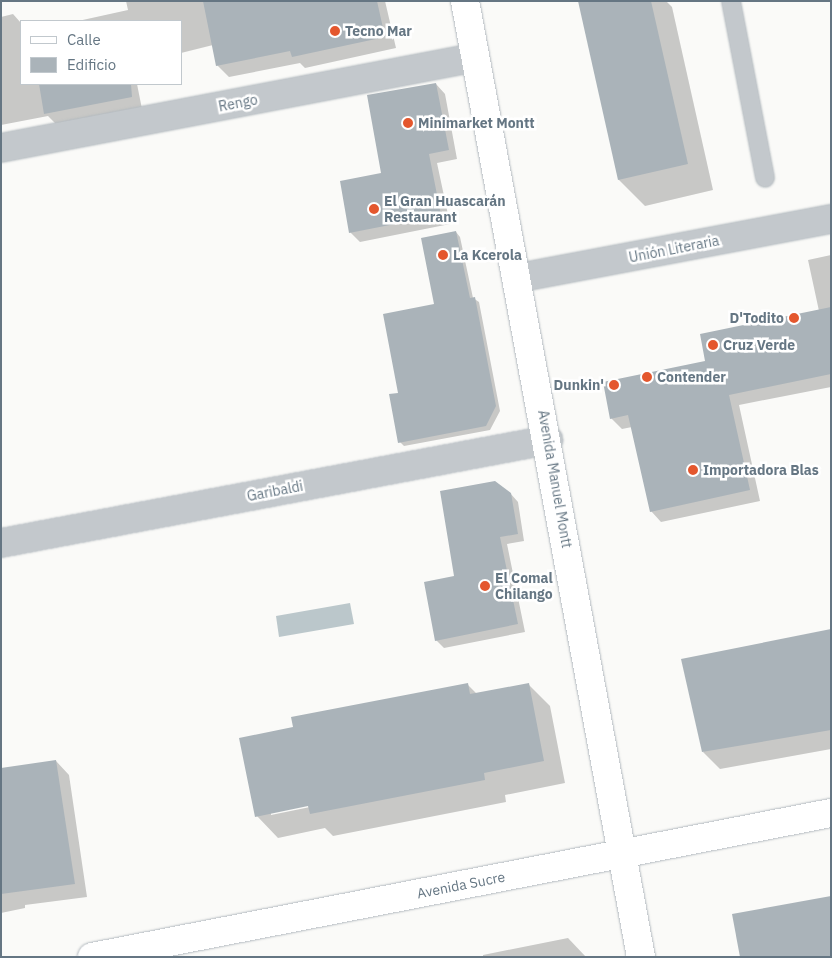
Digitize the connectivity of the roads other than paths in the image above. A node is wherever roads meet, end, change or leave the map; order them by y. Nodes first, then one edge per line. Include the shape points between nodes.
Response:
1 (465, 1) edge
2 (731, 1) edge
3 (475, 58) junction
4 (1, 148) edge
5 (765, 178) dead end
6 (831, 219) edge
7 (518, 278) junction
8 (548, 440) junction
9 (1, 543) edge
10 (831, 813) edge
11 (621, 854) junction
12 (92, 957) edge
13 (641, 957) edge

1 - 3 main road, Avenida Manuel Montt
2 - 5 lane
3 - 4 street, Rengo
3 - 7 main road, Avenida Manuel Montt
6 - 7 street, Unión Literaria
7 - 8 main road, Avenida Manuel Montt
8 - 9 street, Garibaldi
8 - 11 main road, Avenida Manuel Montt
10 - 11 main road, Avenida Sucre
11 - 12 main road, Avenida Sucre
11 - 13 main road, Avenida Manuel Montt

